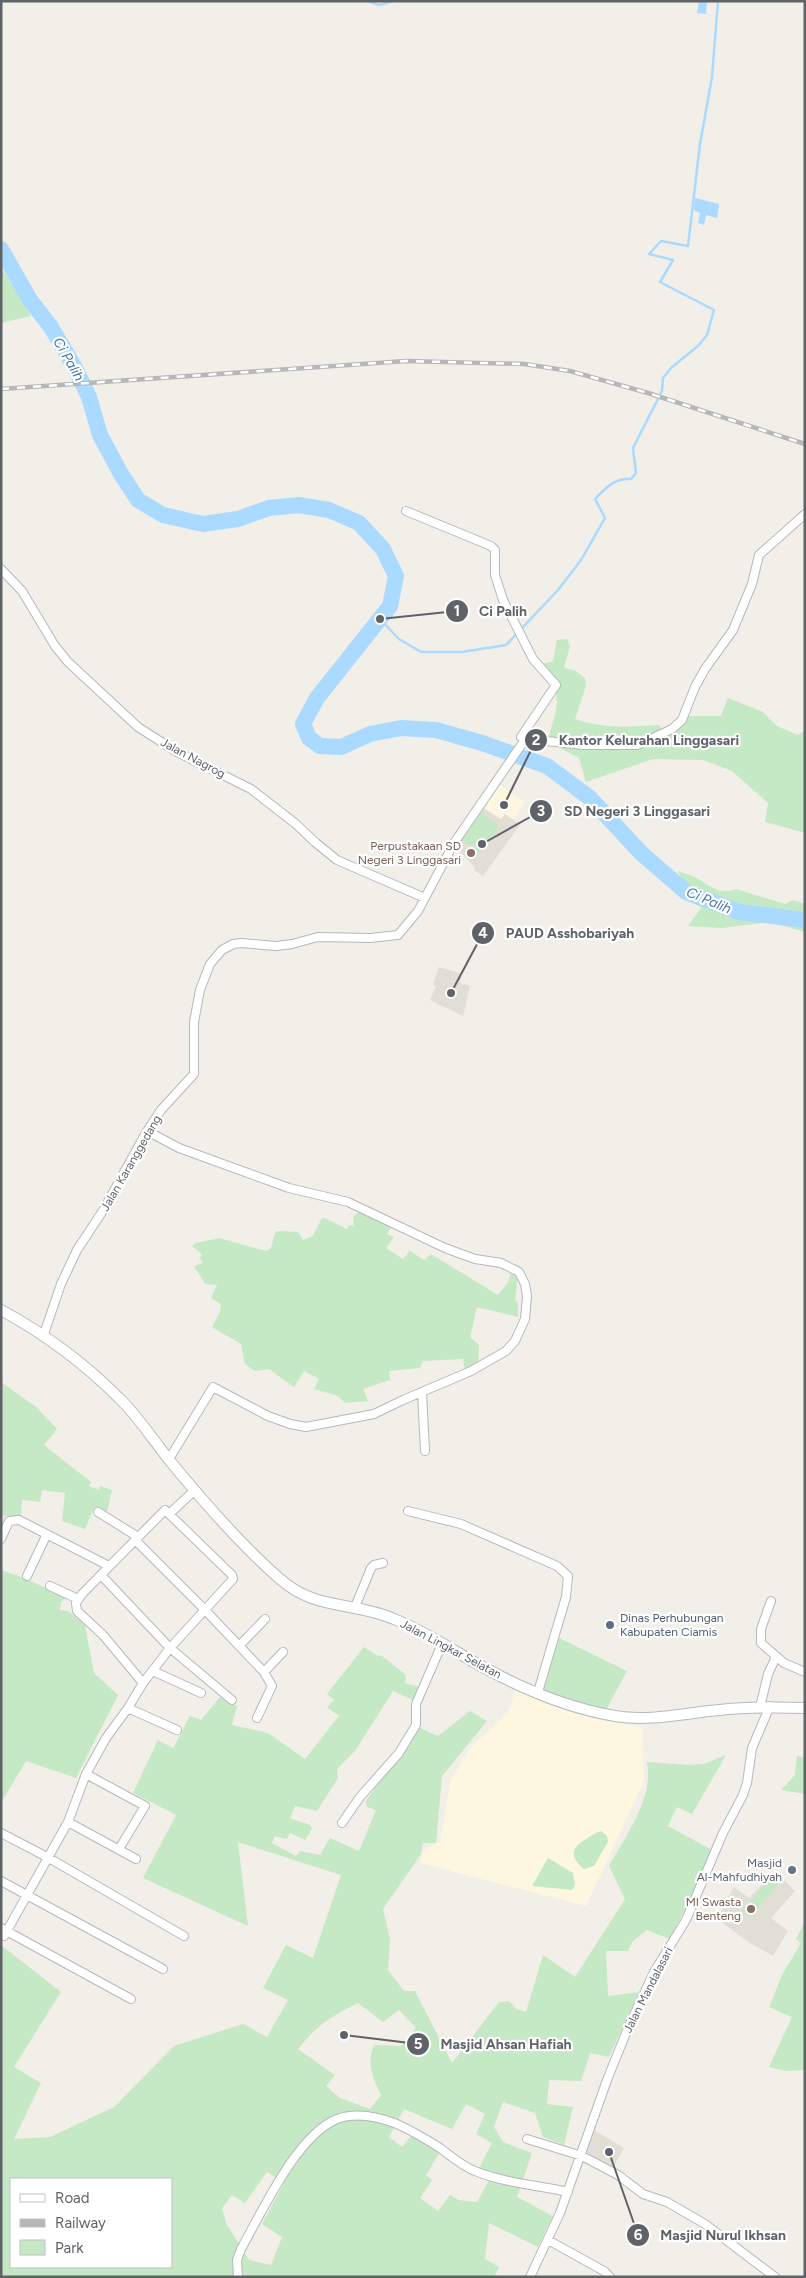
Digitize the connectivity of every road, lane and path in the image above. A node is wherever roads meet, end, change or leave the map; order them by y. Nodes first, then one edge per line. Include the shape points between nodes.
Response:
1 (406, 510) dead end
2 (805, 514) edge
3 (1, 569) edge
4 (524, 743) junction
5 (425, 898) junction
6 (147, 1131) junction
7 (1, 1310) edge
8 (44, 1334) junction
9 (422, 1392) junction
10 (425, 1451) dead end
11 (168, 1459) junction
12 (195, 1490) junction
13 (98, 1512) dead end
14 (408, 1512) dead end
15 (169, 1514) junction
16 (47, 1534) junction
17 (1, 1539) edge
18 (136, 1539) junction
19 (383, 1563) dead end
20 (109, 1566) junction
21 (100, 1574) junction
22 (27, 1576) dead end
23 (50, 1586) dead end
24 (78, 1599) junction
25 (771, 1601) dead end
26 (355, 1607) junction
27 (204, 1609) junction
28 (265, 1618) dead end
29 (442, 1644) junction
30 (239, 1646) junction
31 (170, 1648) junction
32 (283, 1652) dead end
33 (776, 1657) junction
34 (153, 1671) junction
35 (264, 1672) junction
36 (805, 1672) edge
37 (143, 1683) junction
38 (538, 1692) junction
39 (201, 1693) dead end
40 (232, 1700) dead end
41 (765, 1707) junction
42 (128, 1708) junction
43 (805, 1708) edge
44 (257, 1718) dead end
45 (177, 1730) dead end
46 (86, 1774) junction
47 (68, 1822) junction
48 (342, 1823) dead end
49 (1, 1833) edge
50 (119, 1849) junction
51 (48, 1857) junction
52 (136, 1858) dead end
53 (1, 1881) edge
54 (26, 1896) junction
55 (4, 1932) edge
56 (184, 1936) dead end
57 (163, 1969) dead end
58 (131, 1998) dead end
59 (527, 2139) dead end
60 (582, 2156) junction
61 (568, 2192) junction
62 (548, 2240) junction
63 (238, 2277) edge
64 (530, 2277) edge
65 (610, 2277) edge
66 (775, 2277) edge

1 - 4 street via 493,548 498,587 533,659 556,687 521,736
2 - 4 street via 759,555 752,584 733,630 705,669 682,720 672,729 638,745 608,746 548,740
3 - 5 street, Jalan Nagrog via 22,591 68,662 138,727 177,752 251,790 337,860
4 - 5 street, Jalan Karanggedang via 454,843
5 - 6 street, Jalan Karanggedang via 398,935 318,937 276,946 241,943 222,950 210,964 200,990 194,1022 194,1074 161,1110
6 - 8 street, Jalan Karanggedang via 77,1250
6 - 9 street via 179,1148 289,1188 348,1202 445,1248 501,1263 519,1272 526,1289 526,1312 515,1341 506,1351 471,1371
7 - 8 street, Jalan Lingkar Selatan
8 - 11 street, Jalan Lingkar Selatan via 121,1399
9 - 10 street
9 - 11 street via 374,1414 306,1427 268,1416 213,1387
11 - 12 street, Jalan Lingkar Selatan
12 - 15 street
12 - 26 street, Jalan Lingkar Selatan via 293,1590 316,1601
13 - 18 street
14 - 38 street via 466,1526 556,1566 568,1576 566,1597
15 - 18 street via 165,1510
15 - 27 street via 232,1575 230,1583
16 - 17 street via 19,1520 12,1520
16 - 20 street
16 - 22 street
18 - 20 street
18 - 27 street
19 - 26 street via 371,1568
20 - 21 street
21 - 24 street
21 - 31 street
23 - 24 street
24 - 37 street via 77,1611 103,1635
25 - 33 street via 761,1629 761,1640
26 - 29 street, Jalan Lingkar Selatan via 393,1618
27 - 30 street
27 - 31 street
28 - 30 street
29 - 38 street, Jalan Lingkar Selatan
29 - 48 street via 416,1704 416,1725 399,1753
30 - 35 street
31 - 34 street
31 - 40 street
32 - 35 street
33 - 36 street
33 - 41 street, Jalan Mandalasari via 768,1674
34 - 37 street
34 - 39 street
35 - 44 street via 272,1686
37 - 42 street
38 - 41 street, Jalan Lingkar Selatan via 581,1708 616,1716 661,1717
41 - 43 street, Jalan Lingkar Selatan
41 - 60 street, Jalan Mandalasari via 752,1748 743,1795 686,1920 654,1972 628,2028
42 - 45 street
42 - 46 street
46 - 47 street
46 - 50 street via 145,1806
47 - 50 street
47 - 51 street
49 - 51 street
50 - 52 street
51 - 54 street
51 - 56 street
53 - 54 street
54 - 55 street
54 - 57 street
55 - 58 street
59 - 60 street
60 - 61 street, Jalan Mandalasari
60 - 66 street via 618,2175 643,2194 667,2202 705,2224
61 - 62 street, Jalan Mandalasari
61 - 63 street via 474,2171 418,2134 394,2123 353,2115 337,2119 320,2130 289,2166 241,2249 237,2260
62 - 64 street, Jalan Mandalasari
62 - 65 street

